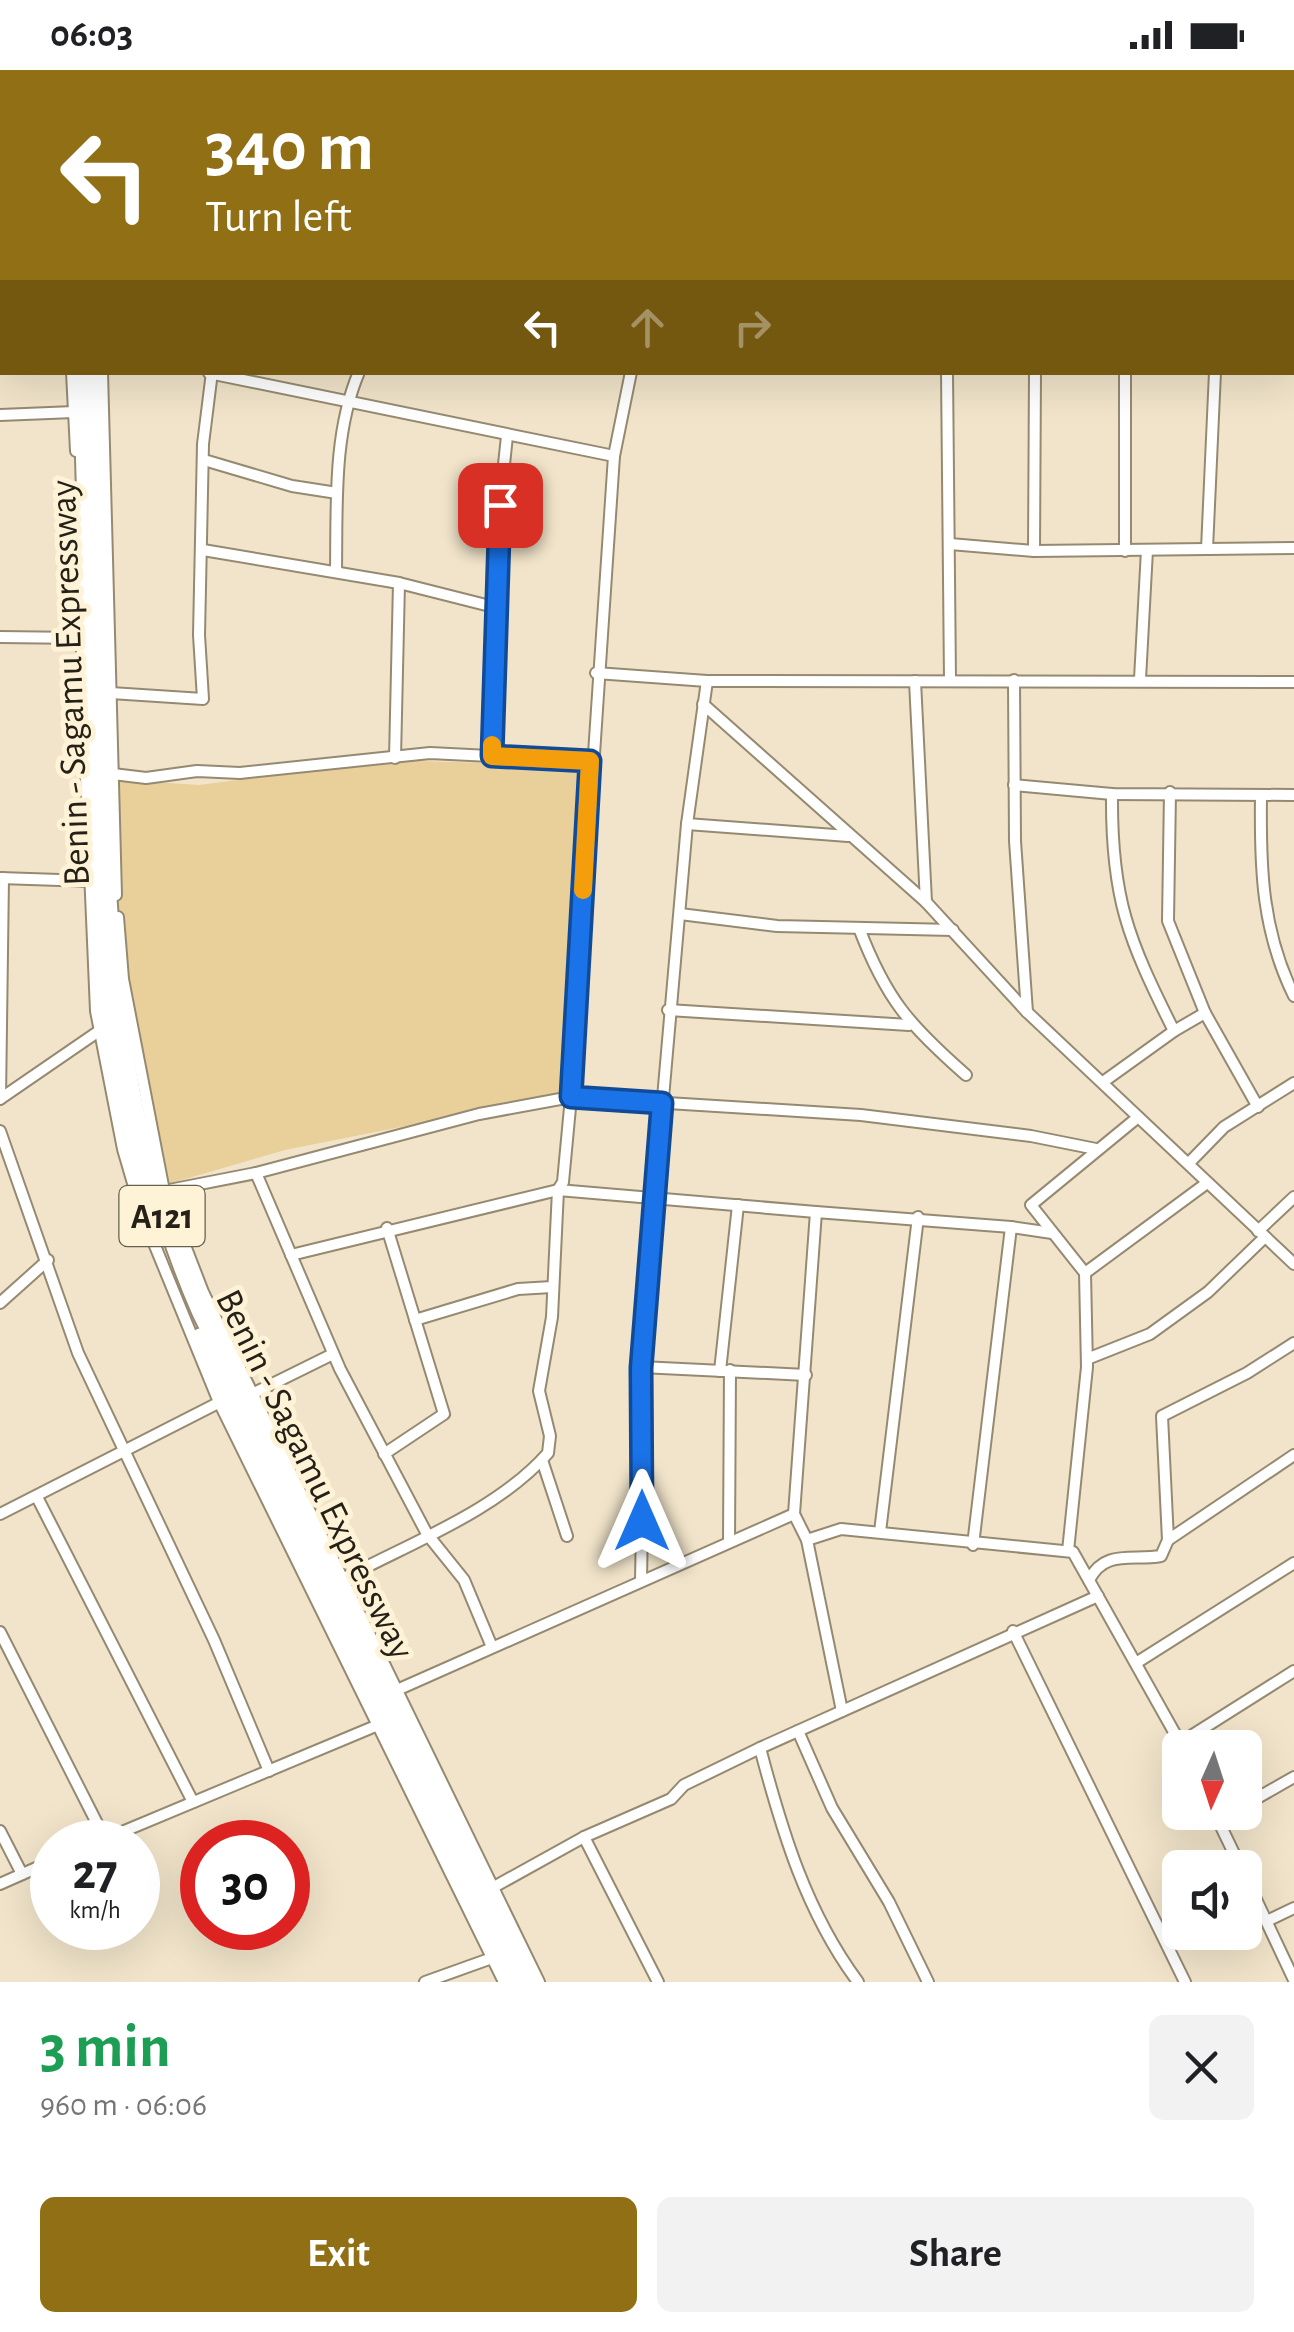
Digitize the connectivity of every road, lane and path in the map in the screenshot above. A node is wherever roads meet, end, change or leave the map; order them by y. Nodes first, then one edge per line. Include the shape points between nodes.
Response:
1 (72, 375) edge
2 (81, 375) edge
3 (92, 375) edge
4 (102, 375) edge
5 (211, 375) edge
6 (221, 375) edge
7 (358, 375) edge
8 (630, 375) edge
9 (947, 375) edge
10 (1035, 375) edge
11 (1125, 375) edge
12 (1215, 375) edge
13 (347, 401) junction
14 (74, 412) junction
15 (0, 415) edge
16 (507, 436) junction
17 (614, 456) junction
18 (204, 460) junction
19 (337, 493) junction
20 (950, 544) junction
21 (1294, 548) edge
22 (1207, 549) junction
23 (203, 550) junction
24 (1147, 550) junction
25 (1034, 551) junction
26 (1125, 551) junction
27 (336, 571) junction
28 (398, 582) junction
29 (494, 608) junction
30 (0, 638) edge
31 (81, 638) junction
32 (596, 673) junction
33 (1140, 679) junction
34 (707, 680) junction
35 (915, 680) junction
36 (950, 680) junction
37 (1014, 680) junction
38 (1294, 682) edge
39 (111, 693) junction
40 (704, 704) junction
41 (492, 756) junction
42 (395, 758) junction
43 (590, 761) junction
44 (113, 774) junction
45 (1014, 785) junction
46 (1170, 792) junction
47 (1112, 794) junction
48 (1294, 795) edge
49 (1261, 798) junction
50 (686, 824) junction
51 (848, 836) junction
52 (1, 878) edge
53 (88, 881) junction
54 (926, 902) junction
55 (680, 914) junction
56 (858, 928) junction
57 (953, 930) junction
58 (0, 960) edge
59 (1294, 996) edge
60 (668, 1010) junction
61 (1026, 1012) junction
62 (1205, 1012) junction
63 (909, 1025) junction
64 (1174, 1031) junction
65 (99, 1032) junction
66 (966, 1076) dead end
67 (1104, 1082) junction
68 (1294, 1083) edge
69 (571, 1097) junction
70 (0, 1099) edge
71 (662, 1103) junction
72 (1258, 1107) junction
73 (1137, 1118) junction
74 (0, 1132) edge
75 (1096, 1149) junction
76 (1189, 1163) junction
77 (256, 1173) junction
78 (1206, 1183) junction
79 (558, 1190) junction
80 (164, 1191) junction
81 (1294, 1197) edge
82 (656, 1198) junction
83 (738, 1205) junction
84 (816, 1212) junction
85 (918, 1217) junction
86 (1010, 1227) junction
87 (387, 1228) junction
88 (1052, 1233) junction
89 (1262, 1234) junction
90 (291, 1254) junction
91 (48, 1260) junction
92 (1294, 1264) edge
93 (1085, 1272) junction
94 (552, 1287) junction
95 (0, 1303) edge
96 (196, 1314) junction
97 (415, 1320) junction
98 (1294, 1343) edge
99 (333, 1354) junction
100 (1087, 1359) junction
101 (641, 1368) junction
102 (725, 1370) junction
103 (806, 1375) junction
104 (252, 1394) junction
105 (224, 1400) junction
106 (123, 1452) junction
107 (384, 1454) junction
108 (1294, 1455) edge
109 (542, 1460) junction
110 (37, 1496) junction
111 (0, 1514) edge
112 (794, 1514) junction
113 (880, 1532) junction
114 (426, 1534) junction
115 (567, 1536) dead end
116 (806, 1540) junction
117 (1168, 1540) junction
118 (729, 1542) junction
119 (973, 1544) junction
120 (1068, 1551) junction
121 (1294, 1563) edge
122 (343, 1579) junction
123 (1089, 1580) junction
124 (642, 1581) junction
125 (1098, 1596) junction
126 (1012, 1631) junction
127 (0, 1632) edge
128 (492, 1646) junction
129 (1136, 1663) junction
130 (1294, 1670) edge
131 (398, 1690) junction
132 (842, 1711) junction
133 (378, 1725) junction
134 (1174, 1730) edge
135 (1204, 1730) edge
136 (798, 1731) junction
137 (760, 1748) junction
138 (270, 1771) junction
139 (1294, 1777) edge
140 (1262, 1795) edge
141 (193, 1802) junction
142 (92, 1820) edge
143 (151, 1820) edge
144 (0, 1831) edge
145 (584, 1837) junction
146 (30, 1871) edge
147 (22, 1874) junction
148 (0, 1884) edge
149 (492, 1888) junction
150 (1294, 1908) edge
151 (1262, 1911) edge
152 (1267, 1921) junction
153 (492, 1958) junction
154 (1184, 1979) edge
155 (1294, 1980) edge
156 (425, 1982) edge
157 (504, 1982) edge
158 (515, 1982) edge
159 (528, 1982) edge
160 (539, 1982) edge
161 (658, 1982) edge
162 (858, 1982) edge
163 (928, 1982) edge
164 (1170, 1982) edge

1 - 14 street
2 - 96 highway, A121 via 104,998 128,1140 162,1245
3 - 96 highway, Benin - Sagamu Expressway / A121 via 115,994 123,1060 159,1207
4 - 39 street
5 - 18 street
6 - 13 street
7 - 13 street
8 - 17 street
9 - 20 street
10 - 25 street
11 - 26 street
12 - 22 street
13 - 16 street
13 - 19 street
14 - 15 street
14 - 31 street
16 - 17 street
16 - 29 street
17 - 32 street
18 - 19 street
18 - 23 street
19 - 27 street
20 - 25 street
20 - 36 street
21 - 22 street
22 - 24 street
23 - 27 street
23 - 39 street via 203,699
24 - 26 street
24 - 33 street
25 - 26 street
27 - 28 street
28 - 29 street
28 - 42 street
29 - 41 street
30 - 31 street
31 - 53 street
32 - 34 street
32 - 43 street
33 - 37 street
33 - 38 street
34 - 35 street
34 - 40 street
35 - 36 street
35 - 54 street
36 - 37 street
37 - 45 street
39 - 44 street
40 - 50 street
40 - 51 street
41 - 42 street
41 - 43 street
42 - 44 street via 240,773
43 - 69 street
44 - 80 street via 123,979
45 - 47 street
45 - 61 street
46 - 47 street
46 - 49 street
46 - 62 street via 1168,921
47 - 64 street via 1120,904 1132,949
48 - 49 street
49 - 59 street via 1266,923
50 - 51 street
50 - 55 street
51 - 54 street
52 - 53 street
52 - 58 street
53 - 65 street
54 - 57 street
55 - 56 street
55 - 60 street
56 - 57 street
56 - 63 street via 877,975
57 - 61 street
58 - 70 street
60 - 63 street
60 - 71 street
61 - 67 street
62 - 64 street
62 - 72 street
63 - 66 street
64 - 67 street
65 - 70 street
65 - 105 street via 142,1214
67 - 73 street
68 - 72 street
69 - 71 street
69 - 77 street via 479,1114
69 - 79 street
71 - 75 street via 861,1115
71 - 82 street
72 - 76 street via 1224,1127
73 - 75 street
73 - 76 street
74 - 91 street
75 - 88 street via 1032,1202
76 - 78 street
77 - 80 street
77 - 90 street
78 - 89 street
78 - 93 street
79 - 82 street
79 - 87 street
79 - 94 street
80 - 104 street
81 - 89 street
82 - 83 street
82 - 101 street
83 - 84 street
83 - 102 street
84 - 85 street
84 - 103 street
85 - 86 street
85 - 113 street
86 - 88 street
86 - 119 street
87 - 90 street
87 - 97 street
88 - 93 street
89 - 92 street
89 - 100 street via 1208,1292 1150,1334
90 - 99 street
91 - 95 street
91 - 106 street via 78,1352
93 - 100 street
94 - 97 street via 518,1289
94 - 109 street via 540,1371 550,1436
96 - 105 highway, A121
96 - 159 highway, Benin - Sagamu Expressway / A121
97 - 107 street via 444,1414
98 - 117 street via 1162,1416
99 - 104 street
99 - 107 street
100 - 120 street
101 - 102 street
101 - 124 street
102 - 103 street
102 - 118 street
103 - 112 street
104 - 122 street
105 - 106 street
105 - 133 street
105 - 158 highway, A121
106 - 110 street
106 - 138 street
107 - 114 street
108 - 117 street
109 - 114 street
109 - 115 street
110 - 111 street
110 - 141 street
112 - 116 street
112 - 118 street
113 - 116 street via 841,1529
113 - 119 street
114 - 122 street
114 - 128 street via 464,1580
116 - 132 street
117 - 123 street via 1160,1557 1106,1560
118 - 124 street
119 - 120 street
120 - 123 street
121 - 129 street
122 - 131 street
123 - 125 street
124 - 128 street
125 - 126 street
125 - 129 street
126 - 132 street
126 - 154 street
127 - 142 street
128 - 131 street
129 - 134 street
130 - 135 street
131 - 149 street
132 - 136 street
133 - 138 street
133 - 153 street
136 - 137 street
136 - 163 street via 832,1808
137 - 145 street via 684,1785 671,1799
137 - 162 street via 802,1886
138 - 141 street
139 - 140 street
141 - 143 street
144 - 147 street
145 - 149 street
145 - 161 street
146 - 147 street
147 - 148 street
149 - 160 street
150 - 152 street
151 - 152 street
152 - 155 street
153 - 156 street
153 - 157 street
154 - 164 street

